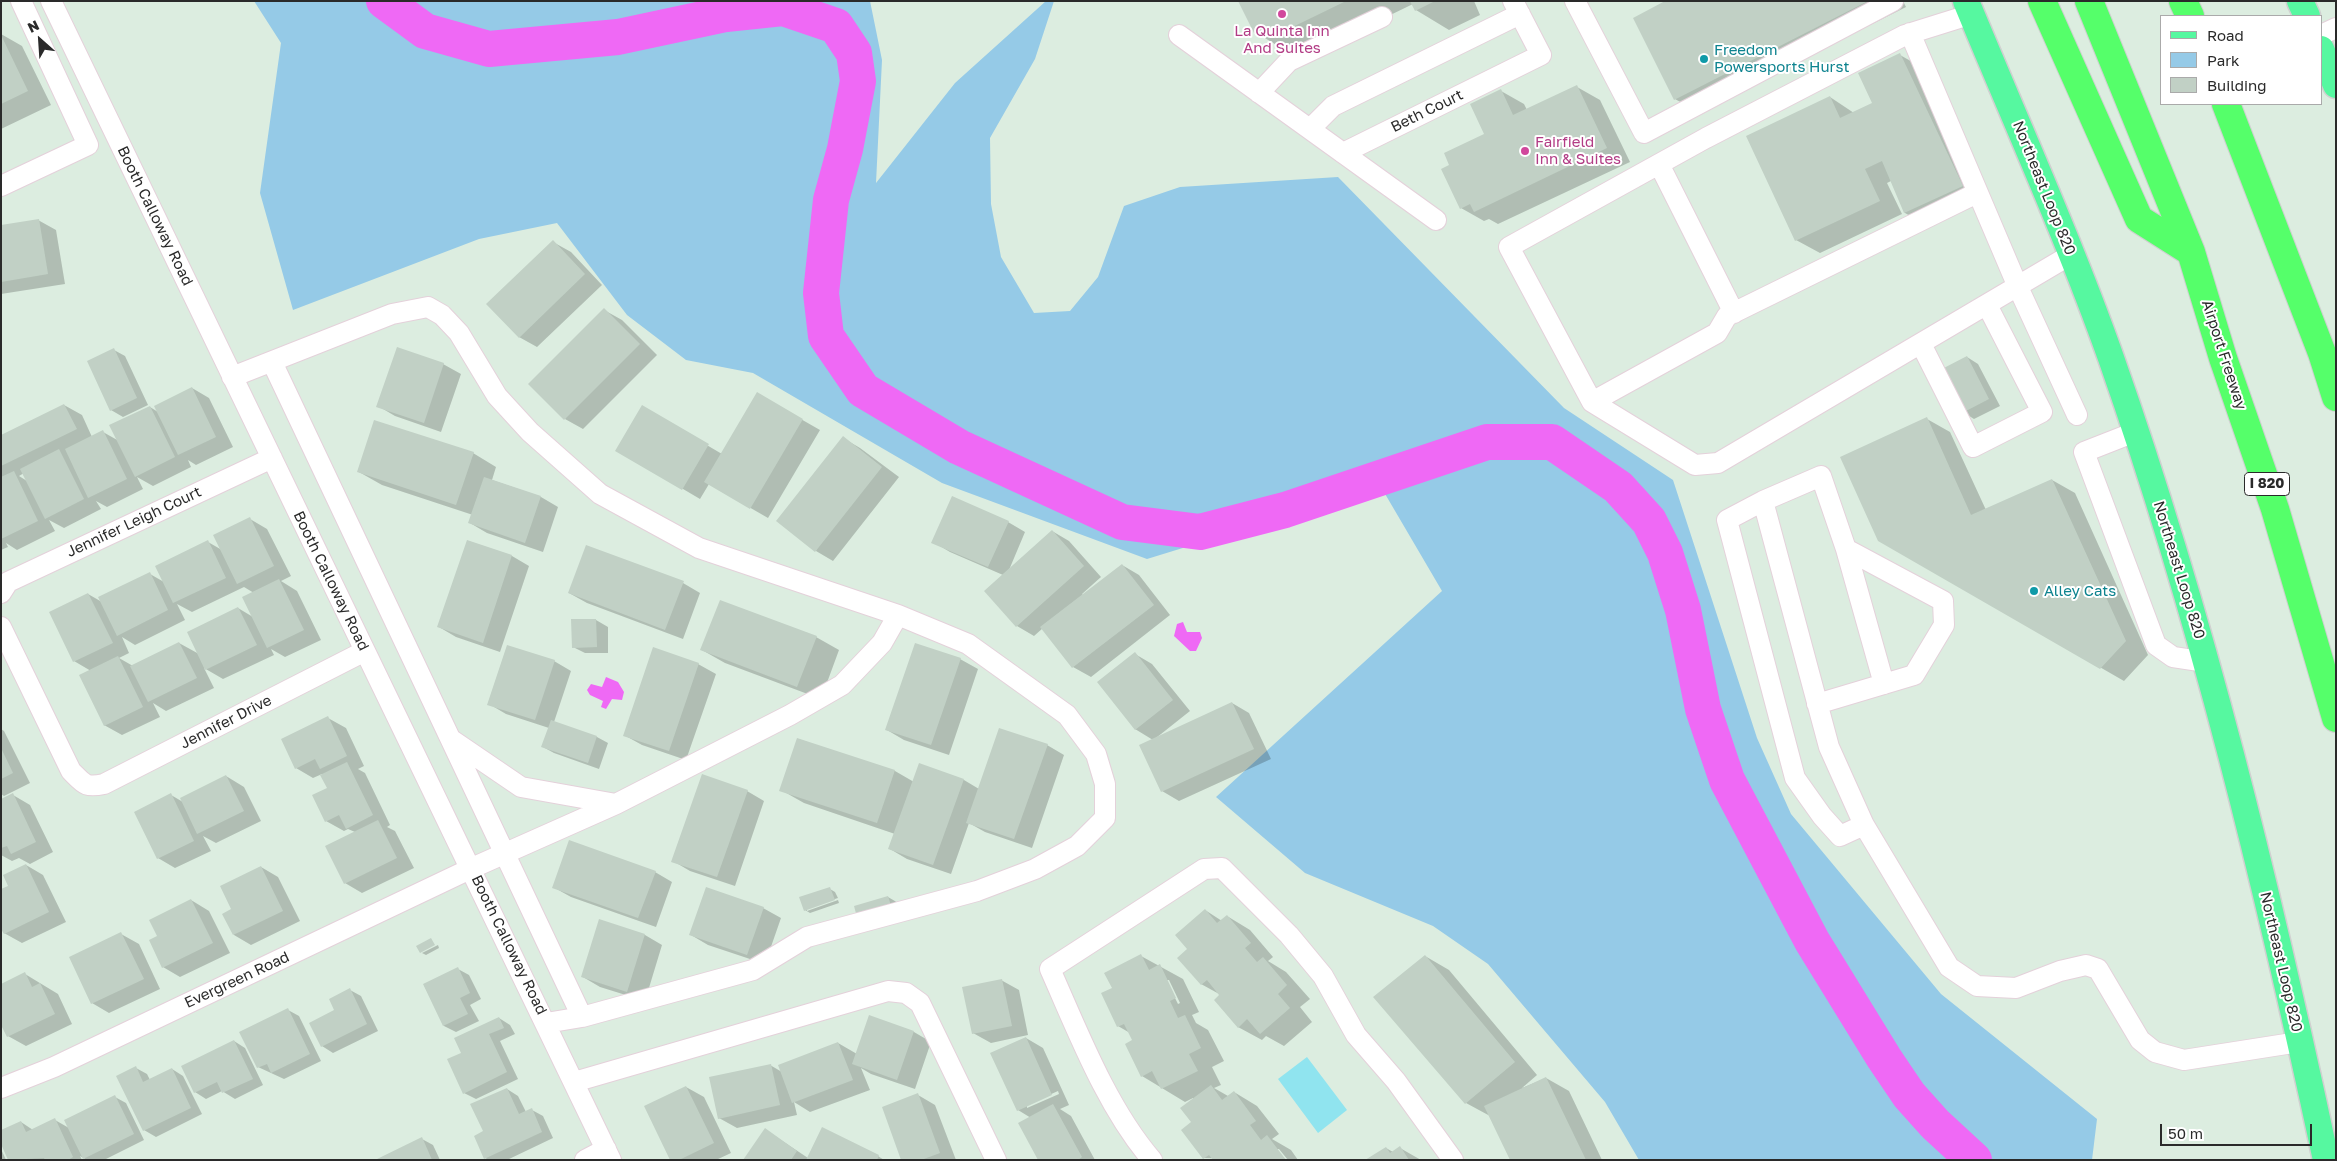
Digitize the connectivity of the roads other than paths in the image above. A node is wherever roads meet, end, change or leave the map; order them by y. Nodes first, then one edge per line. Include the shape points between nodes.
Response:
1 (20, 1) edge
2 (52, 1) edge
3 (1575, 1) edge
4 (1894, 1) edge
5 (2042, 1) edge
6 (2088, 1) edge
7 (2183, 1) edge
8 (2300, 1) edge
9 (1516, 7) edge
10 (1969, 8) edge
11 (2190, 15) edge
12 (2307, 15) edge
13 (1382, 17) dead end
14 (2336, 28) edge
15 (1910, 33) junction
16 (1179, 35) dead end
17 (2322, 35) edge
18 (2322, 51) edge
19 (2336, 85) edge
20 (1259, 93) junction
21 (2226, 105) edge
22 (1310, 129) junction
23 (114, 132) junction
24 (88, 145) junction
25 (1343, 153) junction
26 (1659, 164) junction
27 (1, 186) edge
28 (1977, 193) junction
29 (1436, 220) dead end
30 (2191, 252) junction
31 (2072, 254) junction
32 (2018, 287) junction
33 (1988, 304) junction
34 (1734, 313) junction
35 (1921, 344) junction
36 (272, 362) junction
37 (232, 377) junction
38 (2336, 397) edge
39 (1592, 402) junction
40 (2076, 415) dead end
41 (2135, 432) junction
42 (272, 458) junction
43 (1763, 501) junction
44 (1846, 548) junction
45 (1, 593) edge
46 (898, 615) junction
47 (1, 627) edge
48 (365, 651) junction
49 (2206, 662) junction
50 (1884, 684) junction
51 (1817, 704) junction
52 (2336, 718) edge
53 (450, 738) junction
54 (616, 804) junction
55 (1864, 824) junction
56 (507, 854) junction
57 (472, 868) junction
58 (582, 1016) junction
59 (546, 1023) junction
60 (2299, 1042) junction
61 (574, 1082) junction
62 (1, 1088) edge
63 (609, 1155) edge
64 (585, 1160) edge
65 (996, 1160) edge
66 (1152, 1160) edge
67 (1453, 1160) edge
68 (2326, 1160) edge

1 - 24 street
2 - 23 street, Booth Calloway Road
3 - 4 street via 1644,133
5 - 30 highway via 2139,219
6 - 30 highway, Airport Freeway / I 820
7 - 11 highway
8 - 12 main road
9 - 22 street via 1332,106
9 - 25 street, Beth Court via 1541,55
10 - 15 street
10 - 31 main road, Northeast Loop 820
13 - 20 street via 1289,62
14 - 17 street
15 - 26 street
15 - 28 street
16 - 20 street
18 - 19 main road
20 - 22 street
21 - 38 highway
22 - 25 street
23 - 24 street
23 - 37 street, Booth Calloway Road
24 - 27 street
25 - 29 street
26 - 34 street
26 - 39 street via 1509,247
28 - 32 street
28 - 34 street
30 - 52 highway, Airport Freeway / I 820 via 2275,510
31 - 32 street
31 - 41 main road, Northeast Loop 820
32 - 33 street
32 - 40 street
33 - 35 street
33 - 35 street via 2042,412 1972,447
34 - 39 street via 1727,316 1717,332
35 - 39 street via 1718,463 1695,465
36 - 37 street
36 - 46 street via 392,314 428,307 442,315 459,333 497,396 530,432 600,494 699,548
36 - 53 street
37 - 42 street, Booth Calloway Road
41 - 49 main road, Northeast Loop 820 via 2180,566
41 - 49 street via 2084,452 2156,645 2174,657
42 - 45 street, Jennifer Leigh Court via 8,582
42 - 48 street, Booth Calloway Road
43 - 44 street via 1821,476
43 - 51 street
43 - 55 street via 1727,520 1796,778 1840,836
44 - 50 street
44 - 50 street via 1943,601 1944,625 1914,675
46 - 54 street, Evergreen Road via 882,643 842,684 790,715
46 - 58 street via 968,644 1067,715 1096,754 1106,784 1104,818 1077,846 1034,869 977,891 808,937 753,970
47 - 48 street, Jennifer Drive via 71,771 91,787 104,784
48 - 57 street, Booth Calloway Road
49 - 60 main road, Northeast Loop 820 via 2236,770
50 - 51 street
51 - 55 street via 1829,747
53 - 54 street via 521,786
53 - 56 street
54 - 56 street, Evergreen Road
55 - 60 street via 1949,967 1977,986 2016,988 2086,965 2098,969 2140,1040 2155,1052 2184,1060
56 - 57 street, Evergreen Road
56 - 58 street
57 - 59 street, Booth Calloway Road
57 - 62 street, Evergreen Road via 62,1063
58 - 59 street
59 - 61 street, Booth Calloway Road
60 - 68 main road, Northeast Loop 820
61 - 63 street, Booth Calloway Road
61 - 65 street via 888,991 906,993 920,1004
63 - 64 street
66 - 67 street via 1134,1139 1109,1097 1050,970 1204,869 1222,868 1289,935 1323,976 1356,1035 1396,1081

